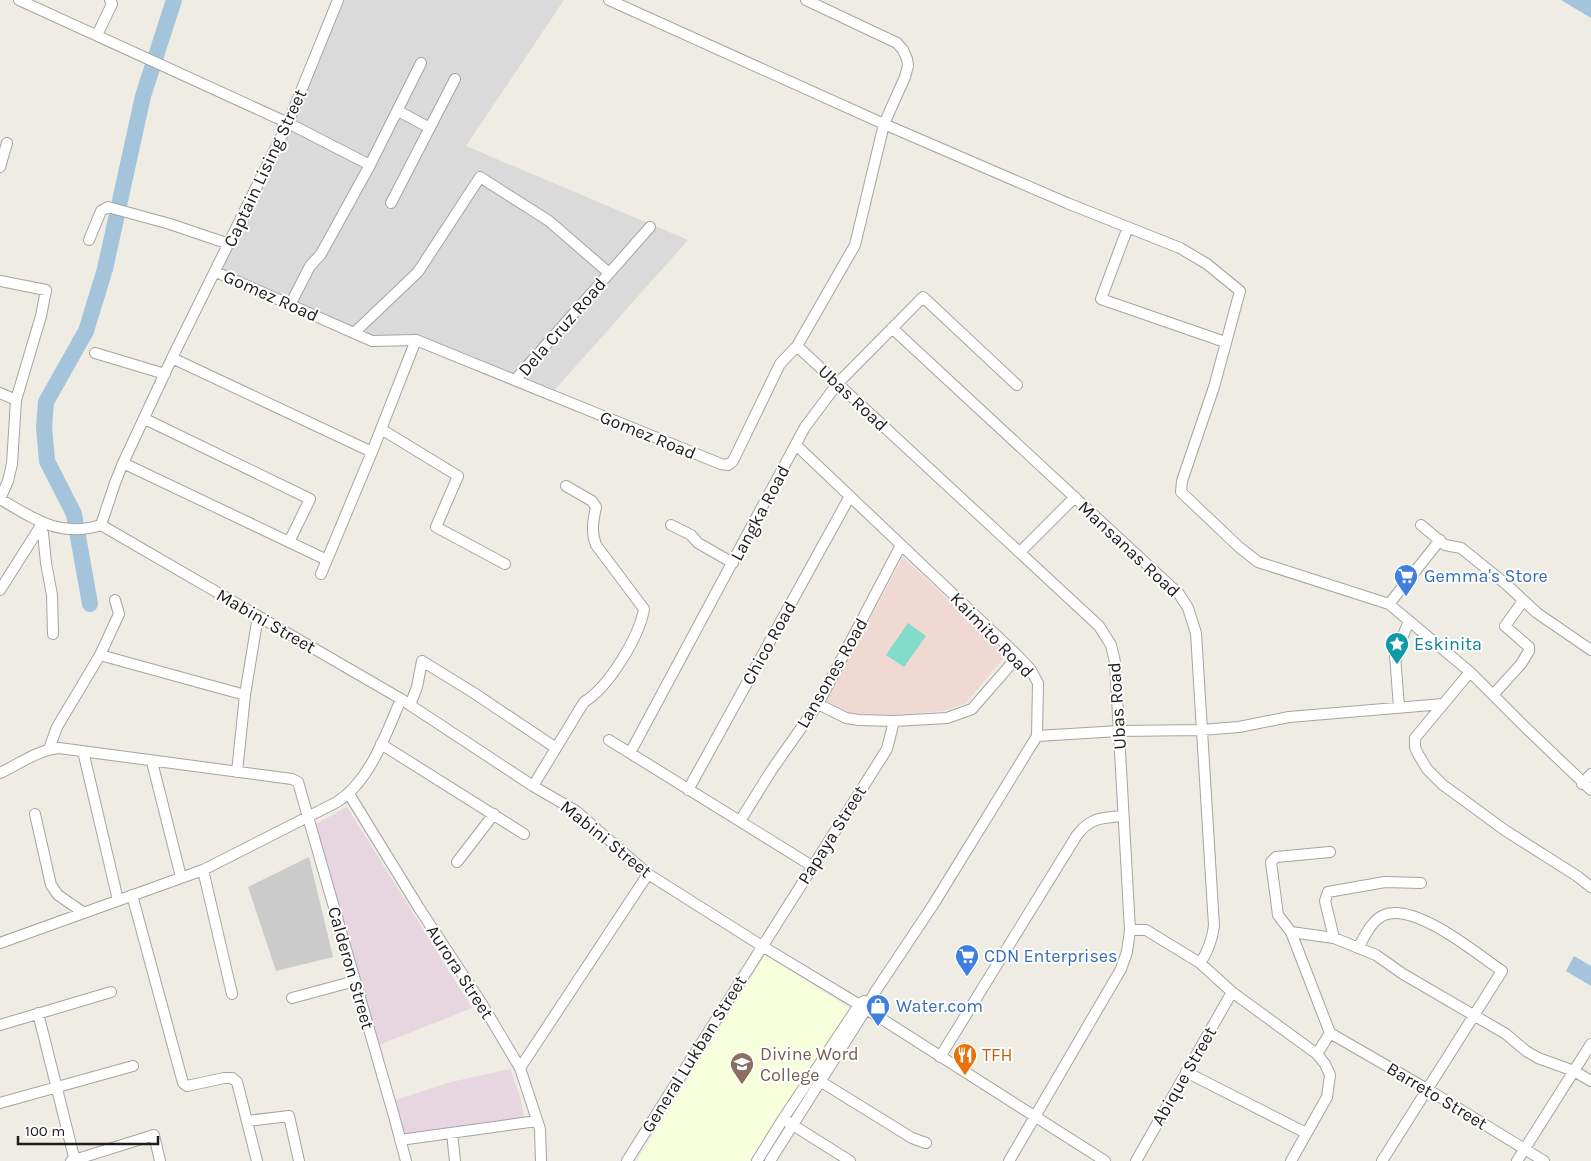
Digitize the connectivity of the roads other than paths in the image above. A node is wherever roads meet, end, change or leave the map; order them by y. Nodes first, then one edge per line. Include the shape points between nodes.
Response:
1 (19, 0) edge
2 (110, 0) edge
3 (338, 0) edge
4 (609, 0) edge
5 (806, 0) edge
6 (97, 35) junction
7 (421, 63) dead end
8 (455, 79) dead end
9 (398, 111) junction
10 (288, 123) junction
11 (884, 124) junction
12 (430, 128) junction
13 (7, 143) dead end
14 (370, 165) junction
15 (0, 167) edge
16 (391, 203) dead end
17 (650, 227) dead end
18 (1128, 227) junction
19 (89, 240) dead end
20 (229, 244) junction
21 (216, 272) junction
22 (609, 273) junction
23 (0, 281) edge
24 (290, 305) junction
25 (892, 328) junction
26 (354, 333) junction
27 (416, 340) junction
28 (1225, 342) junction
29 (797, 346) junction
30 (96, 353) dead end
31 (172, 358) junction
32 (165, 374) junction
33 (515, 380) junction
34 (838, 383) junction
35 (1017, 385) dead end
36 (0, 393) edge
37 (16, 400) junction
38 (144, 419) junction
39 (381, 429) junction
40 (796, 445) junction
41 (372, 452) junction
42 (123, 463) junction
43 (566, 486) dead end
44 (850, 496) junction
45 (1075, 497) junction
46 (0, 499) edge
47 (101, 525) junction
48 (671, 525) dead end
49 (1421, 525) dead end
50 (41, 526) junction
51 (1440, 540) junction
52 (288, 542) junction
53 (901, 545) junction
54 (1020, 552) junction
55 (327, 560) junction
56 (733, 563) junction
57 (505, 564) dead end
58 (321, 574) dead end
59 (0, 590) edge
60 (116, 600) dead end
61 (1523, 601) junction
62 (1390, 604) junction
63 (258, 616) junction
64 (1409, 621) junction
65 (53, 634) dead end
66 (1591, 650) edge
67 (100, 655) junction
68 (1018, 656) junction
69 (1470, 672) junction
70 (1493, 695) junction
71 (245, 696) junction
72 (405, 702) junction
73 (818, 704) junction
74 (1443, 704) junction
75 (1400, 707) junction
76 (894, 721) junction
77 (1119, 730) junction
78 (1201, 730) junction
79 (1037, 736) junction
80 (609, 740) dead end
81 (381, 744) junction
82 (556, 748) junction
83 (49, 749) junction
84 (83, 751) junction
85 (630, 753) junction
86 (152, 762) junction
87 (237, 772) junction
88 (0, 774) edge
89 (1591, 774) edge
90 (533, 786) junction
91 (1587, 787) edge
92 (688, 790) junction
93 (349, 794) junction
94 (35, 814) dead end
95 (494, 814) junction
96 (1123, 816) junction
97 (307, 818) junction
98 (740, 821) junction
99 (524, 834) dead end
100 (1330, 852) dead end
101 (457, 862) dead end
102 (812, 866) junction
103 (203, 870) junction
104 (648, 874) junction
105 (181, 878) junction
106 (1422, 883) dead end
107 (1591, 887) edge
108 (132, 895) junction
109 (118, 900) junction
110 (84, 913) junction
111 (1130, 930) junction
112 (1291, 932) junction
113 (1334, 938) junction
114 (0, 943) edge
115 (762, 946) junction
116 (1358, 948) junction
117 (1200, 963) junction
118 (355, 981) junction
119 (111, 992) dead end
120 (1232, 992) junction
121 (232, 994) dead end
122 (292, 998) dead end
123 (863, 1007) junction
124 (38, 1013) junction
125 (1474, 1016) junction
126 (0, 1025) edge
127 (1330, 1033) junction
128 (1591, 1044) edge
129 (1318, 1054) junction
130 (940, 1057) junction
131 (133, 1066) dead end
132 (520, 1068) junction
133 (1574, 1071) junction
134 (1186, 1072) junction
135 (816, 1079) junction
136 (1591, 1081) edge
137 (57, 1086) junction
138 (1427, 1089) junction
139 (0, 1103) edge
140 (1035, 1118) junction
141 (783, 1119) junction
142 (537, 1120) junction
143 (247, 1121) junction
144 (793, 1125) junction
145 (452, 1133) junction
146 (1306, 1133) junction
147 (400, 1140) junction
148 (926, 1144) dead end
149 (1525, 1149) junction
150 (763, 1151) junction
151 (774, 1160) edge
152 (74, 1161) edge
153 (160, 1161) edge
154 (257, 1161) edge
155 (299, 1161) edge
156 (406, 1161) edge
157 (455, 1161) edge
158 (541, 1161) edge
159 (627, 1161) edge
160 (757, 1161) edge
161 (850, 1161) edge
162 (1009, 1161) edge
163 (1105, 1161) edge
164 (1136, 1161) edge
165 (1291, 1161) edge
166 (1382, 1161) edge
167 (1517, 1161) edge
168 (1544, 1161) edge

1 - 6 street
2 - 6 street via 112,4
3 - 10 street, Captain Lising Street
4 - 11 street
5 - 11 street, Gomez Road via 886,37 903,50 908,66
6 - 10 street
7 - 9 street
8 - 12 street
9 - 12 street
9 - 14 street
10 - 14 street
10 - 20 street, Captain Lising Street
11 - 18 street
11 - 29 street, Gomez Road via 855,245
12 - 16 street
13 - 15 street
14 - 24 street
17 - 22 street, Dela Cruz Road
18 - 28 street via 1180,248 1222,274 1240,291
18 - 28 street via 1101,299
19 - 20 street via 101,211 108,206
20 - 21 street, Captain Lising Street
21 - 24 street, Gomez Road
21 - 31 street, Captain Lising Street
22 - 26 street, Dela Cruz Road via 549,221 480,177 418,272
22 - 33 street, Dela Cruz Road
23 - 37 street via 46,290
24 - 26 street, Gomez Road
25 - 34 street, Langka Road
25 - 35 street, Langka Road via 923,297
25 - 45 street, Mansanas Road
26 - 27 street, Gomez Road via 372,341
27 - 33 street, Gomez Road
27 - 39 street
28 - 62 street via 1181,492 1258,562
29 - 33 street, Gomez Road via 780,364 733,461 728,465
29 - 34 street, Ubas Road
30 - 32 street
31 - 32 street, Captain Lising Street
31 - 41 street
32 - 38 street, Captain Lising Street
34 - 40 street, Langka Road via 805,427
34 - 54 street, Ubas Road
36 - 37 street
37 - 46 street via 12,464
38 - 42 street, Captain Lising Street
38 - 52 street via 310,500
39 - 41 street
39 - 57 street via 458,476 436,527
40 - 44 street, Kaimito Road
40 - 56 street, Langka Road
41 - 55 street
42 - 47 street, Captain Lising Street
42 - 52 street
43 - 82 street via 592,501 596,507 592,526 596,545 644,609 642,622 628,650 602,688 584,702
44 - 53 street, Kaimito Road
44 - 92 street, Chico Road
45 - 54 street
45 - 78 street, Mansanas Road via 1179,594 1188,608 1196,633
46 - 50 street
47 - 50 street via 89,529
47 - 63 street, Mabini Street
48 - 56 street
49 - 51 street
50 - 59 street
50 - 65 street via 52,595
51 - 61 street via 1445,545 1461,548
51 - 62 street
52 - 55 street
53 - 68 street, Kaimito Road
53 - 73 street, Lansones Road
54 - 77 street, Ubas Road via 1106,636 1115,662
55 - 58 street
56 - 85 street, Langka Road
60 - 67 street via 118,614
61 - 66 street
61 - 70 street via 1505,626 1530,651
62 - 64 street
63 - 71 street
63 - 72 street, Mabini Street
64 - 69 street
64 - 75 street via 1394,654
67 - 71 street
67 - 83 street via 57,727
68 - 76 street via 972,709 948,718
68 - 79 street, Kaimito Road via 1032,670 1038,683
69 - 70 street
69 - 74 street
70 - 91 street
71 - 87 street
72 - 81 street
72 - 82 street via 417,687 422,661
72 - 90 street, Mabini Street
73 - 76 street via 846,718
73 - 98 street, Lansones Road
74 - 75 street
74 - 107 street via 1415,738 1415,747 1427,768 1443,784 1506,831
75 - 78 street via 1289,717 1239,727
76 - 102 street, Papaya Street via 887,749
77 - 78 street
77 - 79 street
77 - 96 street, Ubas Road
78 - 117 street, Mansanas Road via 1214,926 1209,947
79 - 123 street via 932,905
80 - 85 street
81 - 93 street
81 - 95 street
82 - 90 street
83 - 84 street
83 - 88 street
84 - 86 street
84 - 109 street
85 - 92 street
86 - 87 street
86 - 105 street
87 - 97 street, Calderon Street via 298,782
89 - 91 street
90 - 104 street, Mabini Street via 576,811
92 - 98 street
93 - 97 street
93 - 132 street, Aurora Street
94 - 110 street via 51,885 58,895
95 - 99 street
95 - 101 street
96 - 111 street, Ubas Road
96 - 130 street via 1097,818 1077,834
97 - 103 street
97 - 118 street, Calderon Street
98 - 102 street
100 - 112 street via 1276,857 1271,862 1278,915
102 - 115 street, Papaya Street
103 - 105 street
103 - 121 street
104 - 115 street, Mabini Street
104 - 132 street
105 - 108 street
106 - 113 street via 1385,882 1328,892 1325,901
108 - 109 street
108 - 143 street via 183,1084 232,1078 237,1082
109 - 110 street
110 - 114 street
111 - 117 street via 1146,930
111 - 140 street, Ubas Road via 1121,969
112 - 113 street
112 - 127 street
113 - 116 street
115 - 123 street, Mabini Street
115 - 159 street, General Lukban Street
116 - 125 street via 1376,955
116 - 125 street via 1372,924 1384,915 1396,912 1438,926 1502,971
117 - 120 street
118 - 122 street
118 - 147 street, Calderon Street
119 - 124 street
120 - 129 street
120 - 134 street, Abique Street
123 - 130 street, Mabini Street
123 - 135 street
124 - 126 street
124 - 137 street
125 - 133 street via 1506,1034 1538,1058
125 - 138 street
127 - 129 street
127 - 138 street, Barreto Street
128 - 133 street
129 - 146 street via 1326,1064 1330,1086
130 - 140 street, Mabini Street
131 - 137 street
132 - 142 street, Aurora Street
133 - 136 street
133 - 149 street
134 - 146 street
134 - 164 street, Abique Street
135 - 141 street
135 - 144 street
135 - 148 street
137 - 139 street
137 - 152 street
138 - 149 street, Barreto Street
138 - 166 street
140 - 162 street, Ubas Road
140 - 163 street, Mabini Street
141 - 144 street
141 - 150 street
142 - 145 street
142 - 158 street, Aurora Street
143 - 154 street
143 - 155 street via 289,1116
144 - 151 street
144 - 161 street
145 - 147 street
145 - 157 street
146 - 165 street
147 - 156 street, Calderon Street
149 - 167 street
149 - 168 street, Barreto Street
150 - 151 street
150 - 160 street
152 - 153 street via 154,1135

